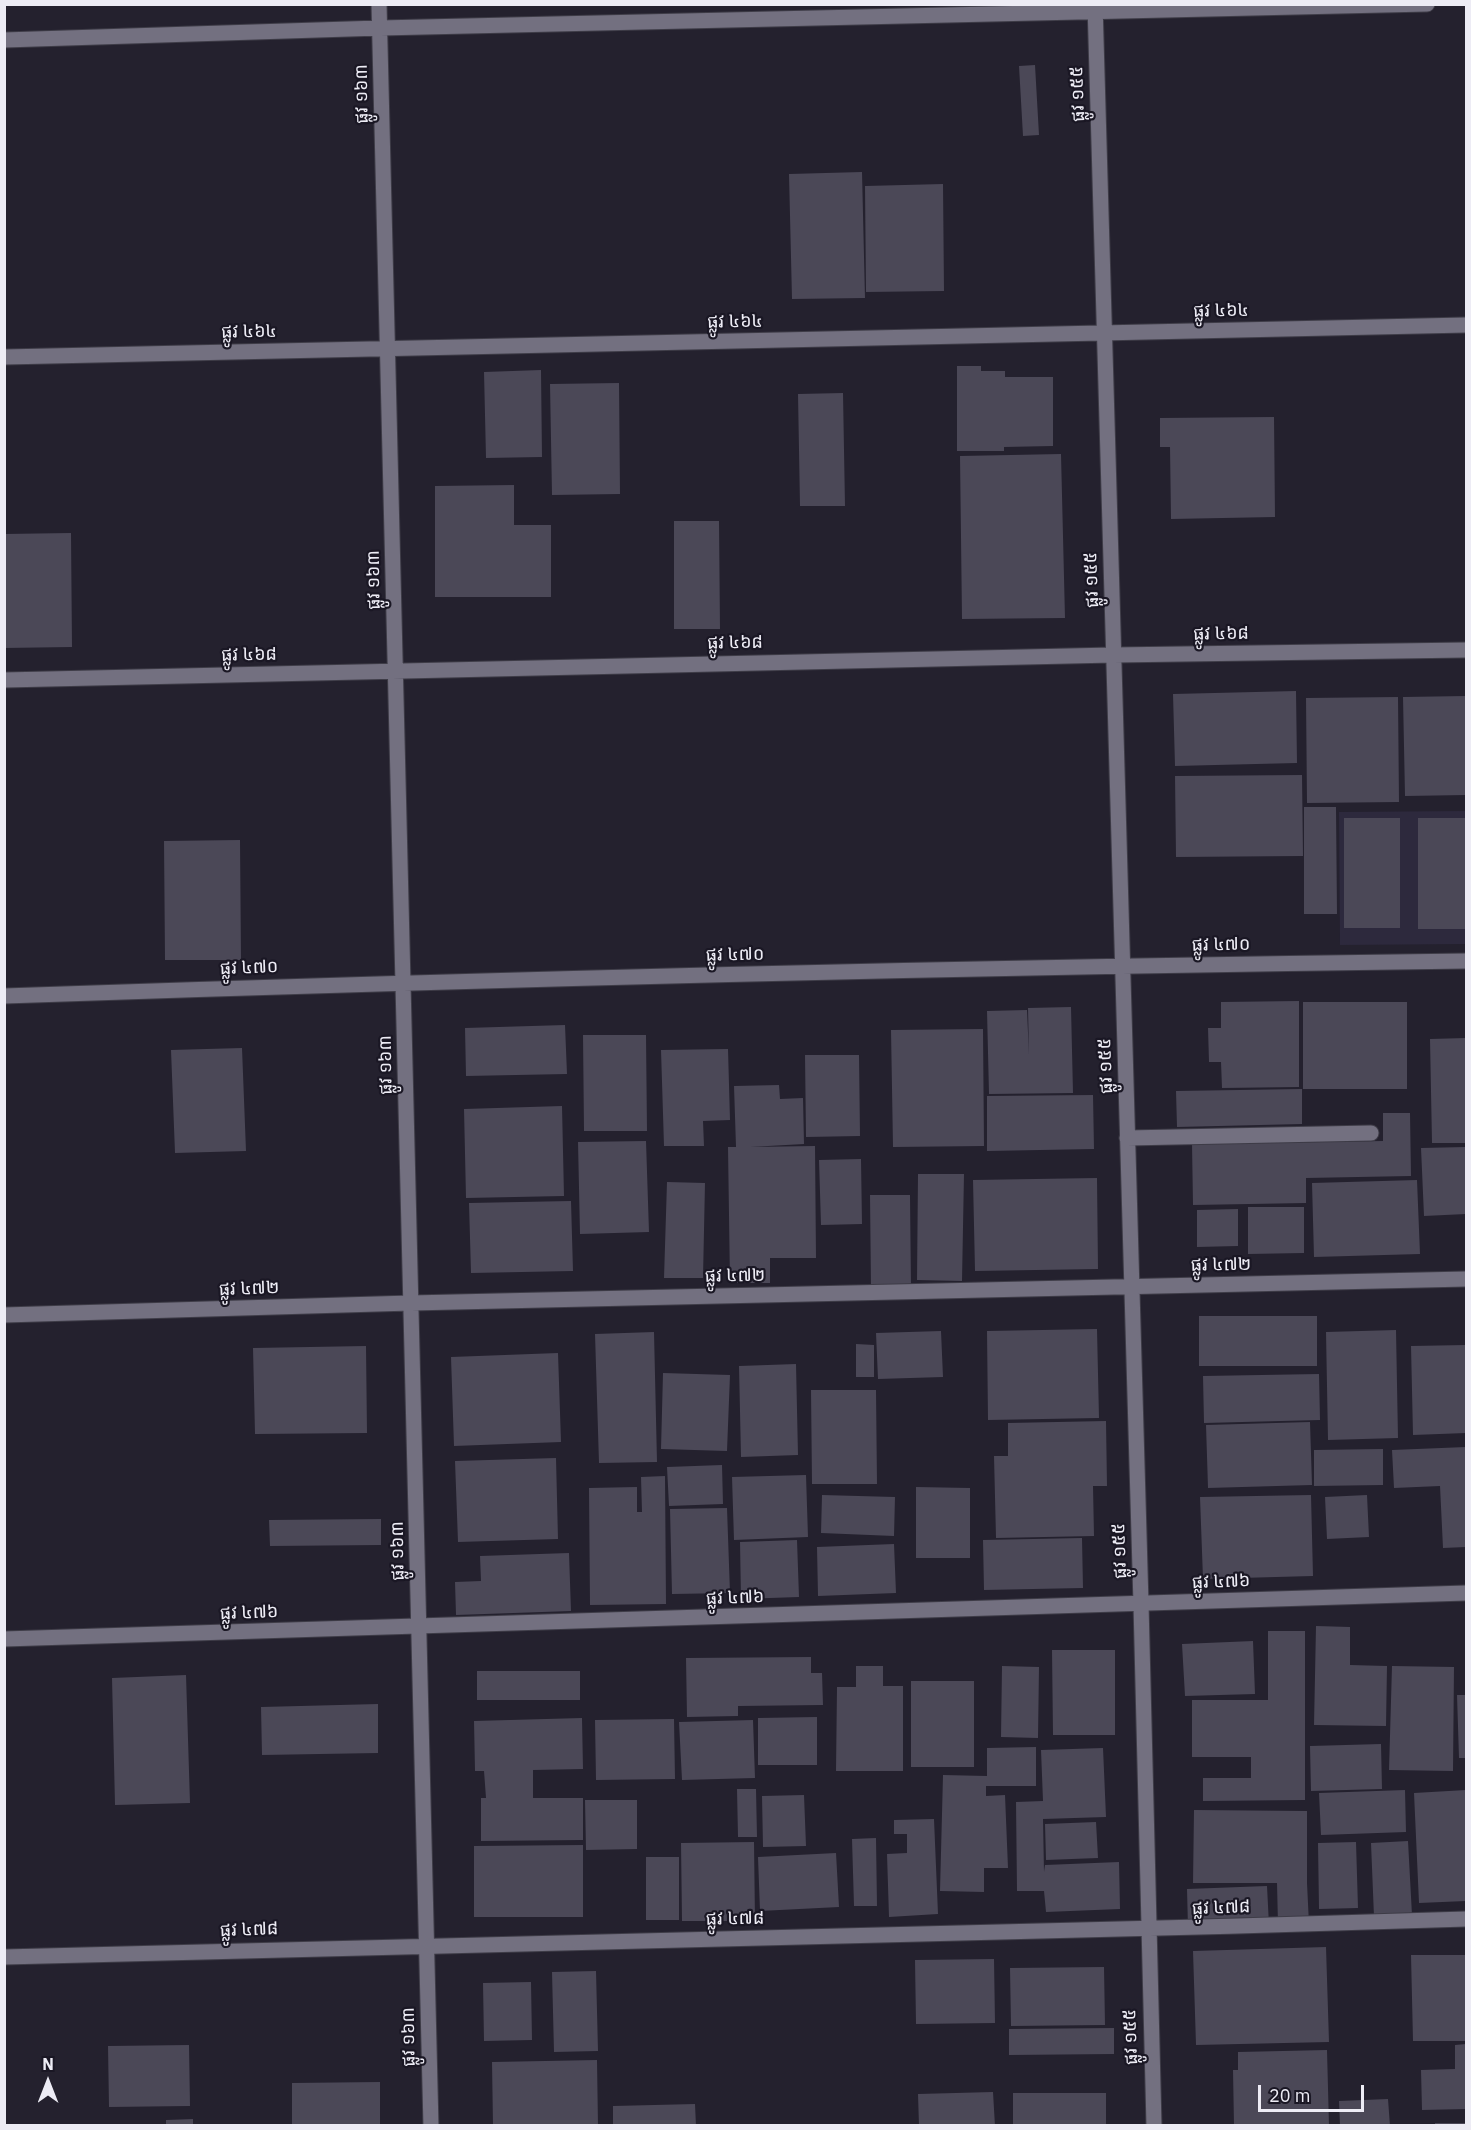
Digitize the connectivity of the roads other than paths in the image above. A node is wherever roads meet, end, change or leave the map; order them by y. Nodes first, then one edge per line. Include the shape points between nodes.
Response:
1 (379, 4) edge
2 (1427, 4) edge
3 (1095, 9) edge
4 (380, 28) junction
5 (4, 40) edge
6 (1467, 325) edge
7 (1104, 333) junction
8 (388, 349) junction
9 (4, 357) edge
10 (1467, 650) edge
11 (1113, 655) junction
12 (395, 670) junction
13 (4, 680) edge
14 (1467, 961) edge
15 (1123, 965) junction
16 (403, 982) junction
17 (4, 996) edge
18 (1371, 1133) dead end
19 (1127, 1138) junction
20 (1467, 1279) edge
21 (1131, 1286) junction
22 (411, 1303) junction
23 (4, 1315) edge
24 (1467, 1593) edge
25 (1141, 1604) junction
26 (419, 1627) junction
27 (4, 1639) edge
28 (1467, 1919) edge
29 (1148, 1930) junction
30 (426, 1945) junction
31 (4, 1957) edge
32 (431, 2126) edge
33 (1154, 2126) edge

1 - 4 street, ផ្លូវ ១៦៣
2 - 3 street
3 - 4 street
3 - 7 street, ផ្លូវ ១៥៥
4 - 5 street
4 - 8 street, ផ្លូវ ១៦៣
6 - 7 street, ផ្លូវ ៤៦៤
7 - 8 street, ផ្លូវ ៤៦៤
7 - 11 street, ផ្លូវ ១៥៥
8 - 9 street, ផ្លូវ ៤៦៤
8 - 12 street, ផ្លូវ ១៦៣
10 - 11 street, ផ្លូវ ៤៦៨
11 - 12 street, ផ្លូវ ៤៦៨
11 - 15 street, ផ្លូវ ១៥៥
12 - 13 street, ផ្លូវ ៤៦៨
12 - 16 street, ផ្លូវ ១៦៣
14 - 15 street, ផ្លូវ ៤៧០
15 - 16 street, ផ្លូវ ៤៧០
15 - 19 street, ផ្លូវ ១៥៥
16 - 17 street, ផ្លូវ ៤៧០
16 - 22 street, ផ្លូវ ១៦៣
18 - 19 street
19 - 21 street, ផ្លូវ ១៥៥
20 - 21 street, ផ្លូវ ៤៧២
21 - 22 street, ផ្លូវ ៤៧២
21 - 25 street, ផ្លូវ ១៥៥
22 - 23 street, ផ្លូវ ៤៧២
22 - 26 street, ផ្លូវ ១៦៣
24 - 25 street, ផ្លូវ ៤៧៦
25 - 26 street, ផ្លូវ ៤៧៦
25 - 29 street, ផ្លូវ ១៥៥
26 - 27 street, ផ្លូវ ៤៧៦
26 - 30 street, ផ្លូវ ១៦៣
28 - 29 street, ផ្លូវ ៤៧៨
29 - 30 street, ផ្លូវ ៤៧៨
29 - 33 street, ផ្លូវ ១៥៥
30 - 31 street, ផ្លូវ ៤៧៨
30 - 32 street, ផ្លូវ ១៦៣

